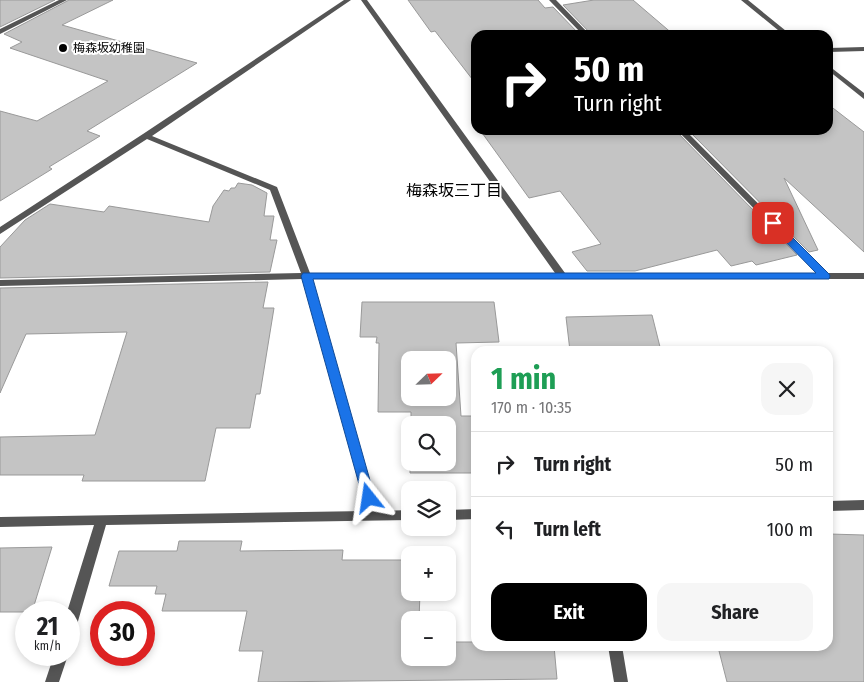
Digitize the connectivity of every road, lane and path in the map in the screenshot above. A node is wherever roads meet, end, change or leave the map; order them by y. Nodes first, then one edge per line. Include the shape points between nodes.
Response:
1 (64, 0) edge
2 (348, 0) edge
3 (364, 0) edge
4 (552, 0) edge
5 (744, 0) edge
6 (582, 30) edge
7 (782, 30) edge
8 (0, 32) edge
9 (864, 49) edge
10 (833, 50) edge
11 (833, 71) edge
12 (864, 96) edge
13 (686, 135) edge
14 (146, 136) junction
15 (0, 231) edge
16 (307, 276) junction
17 (825, 276) junction
18 (864, 276) edge
19 (563, 277) junction
20 (0, 282) edge
21 (864, 505) edge
22 (833, 506) edge
23 (456, 514) edge
24 (471, 514) edge
25 (374, 516) junction
26 (401, 516) edge
27 (102, 520) junction
28 (0, 522) edge
29 (77, 601) edge
30 (616, 651) edge
31 (57, 666) edge
32 (52, 682) edge
33 (621, 682) edge

1 - 8 street
2 - 14 street
3 - 19 street
4 - 6 street
5 - 7 street
9 - 10 street
11 - 12 street
13 - 17 street
14 - 15 street
14 - 16 street via 274,189
16 - 19 street
16 - 20 street
16 - 25 street
17 - 18 street
17 - 19 street
21 - 22 street
23 - 24 street
25 - 26 street
25 - 27 street
27 - 28 street
27 - 29 street
30 - 33 street
31 - 32 street

